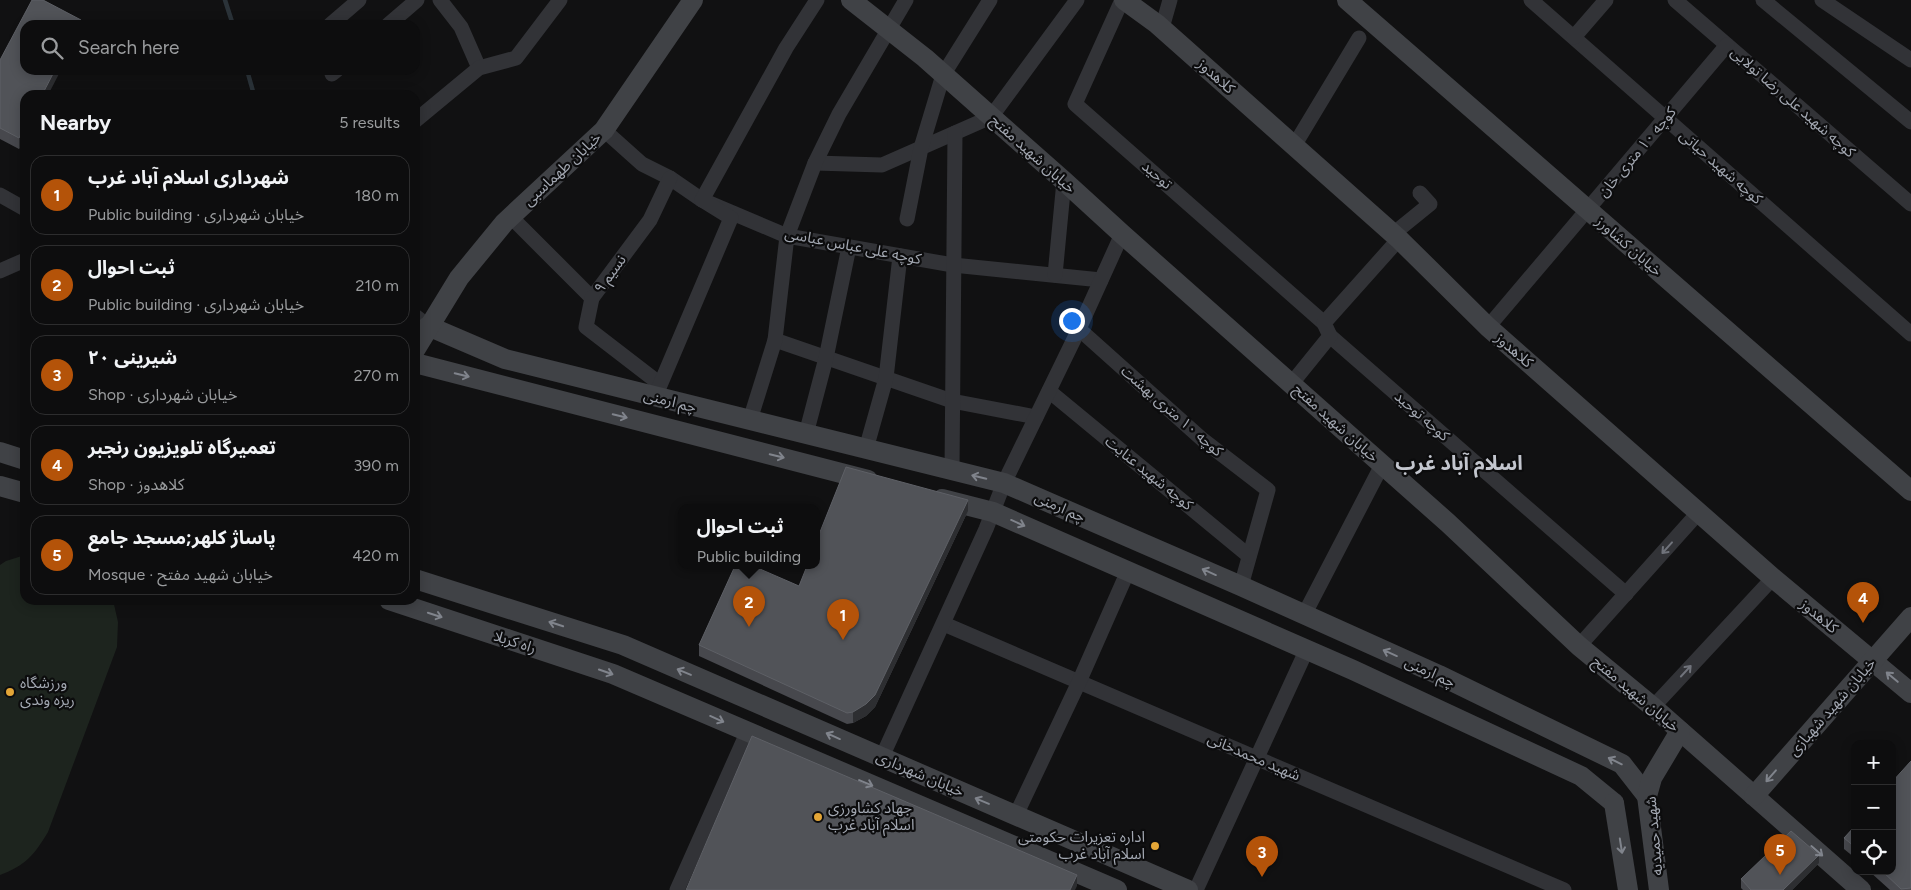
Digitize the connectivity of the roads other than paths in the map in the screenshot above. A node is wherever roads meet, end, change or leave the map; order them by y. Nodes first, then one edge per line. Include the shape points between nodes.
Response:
1 (359, 0) edge
2 (417, 0) edge
3 (560, 0) edge
4 (693, 0) edge
5 (817, 0) edge
6 (851, 0) edge
7 (906, 0) edge
8 (990, 0) edge
9 (1078, 0) edge
10 (1123, 0) edge
11 (1170, 0) edge
12 (1348, 0) edge
13 (1531, 0) edge
14 (1606, 0) edge
15 (1675, 0) edge
16 (1763, 0) edge
17 (1822, 0) edge
18 (444, 1) edge
19 (336, 20) edge
20 (394, 20) edge
21 (1162, 28) junction
22 (889, 30) junction
23 (1574, 37) junction
24 (1359, 38) dead end
25 (1727, 45) junction
26 (1911, 60) edge
27 (479, 68) junction
28 (943, 75) junction
29 (420, 117) edge
30 (991, 117) junction
31 (1665, 118) junction
32 (1911, 122) edge
33 (604, 130) junction
34 (954, 133) junction
35 (1294, 146) junction
36 (921, 148) junction
37 (815, 163) junction
38 (670, 178) junction
39 (1064, 181) junction
40 (1420, 192) dead end
41 (0, 195) edge
42 (702, 200) junction
43 (1911, 204) edge
44 (20, 206) edge
45 (1587, 210) junction
46 (511, 217) junction
47 (908, 219) dead end
48 (1122, 234) junction
49 (787, 236) junction
50 (1396, 237) junction
51 (849, 247) junction
52 (900, 256) junction
53 (20, 262) edge
54 (953, 265) junction
55 (0, 271) edge
56 (1054, 275) junction
57 (1101, 280) junction
58 (592, 298) junction
59 (1488, 327) junction
60 (1078, 329) junction
61 (1327, 329) junction
62 (421, 331) edge
63 (1911, 334) edge
64 (776, 340) junction
65 (826, 358) junction
66 (420, 364) edge
67 (886, 378) junction
68 (1292, 383) junction
69 (658, 390) junction
70 (1049, 391) junction
71 (952, 401) junction
72 (1036, 417) junction
73 (750, 420) junction
74 (806, 434) junction
75 (866, 449) junction
76 (0, 452) edge
77 (20, 458) edge
78 (1382, 465) junction
79 (952, 470) junction
80 (1004, 483) junction
81 (887, 484) edge
82 (0, 486) edge
83 (1911, 491) edge
84 (20, 492) edge
85 (925, 494) edge
86 (993, 512) junction
87 (1699, 512) junction
88 (1249, 556) junction
89 (1128, 571) junction
90 (1773, 578) junction
91 (420, 581) edge
92 (1241, 586) junction
93 (1626, 594) junction
94 (404, 605) edge
95 (1304, 615) junction
96 (1911, 617) edge
97 (944, 624) junction
98 (589, 635) junction
99 (1579, 646) junction
100 (1307, 650) junction
101 (652, 658) junction
102 (1873, 660) junction
103 (579, 663) junction
104 (1079, 682) junction
105 (640, 686) junction
106 (1911, 693) edge
107 (1653, 707) junction
108 (1680, 731) junction
109 (747, 733) junction
110 (882, 757) junction
111 (1257, 758) junction
112 (1647, 796) junction
113 (1754, 796) junction
114 (1614, 803) junction
115 (1016, 815) junction
116 (1093, 885) edge
117 (678, 890) edge
118 (1117, 890) edge
119 (1188, 890) edge
120 (1196, 890) edge
121 (1564, 890) edge
122 (1628, 890) edge
123 (1659, 890) edge
124 (1861, 890) edge

1 - 19 street
2 - 20 street
3 - 27 street via 516,58
4 - 33 street, خیابان طهماسبی
5 - 42 street via 786,48
6 - 22 street, خیابان شهید مفتح
7 - 22 street
8 - 28 street
9 - 30 street
10 - 21 street, کلاهدوز
10 - 61 street, توحید via 1075,104
11 - 21 street
12 - 45 street, خیابان کشاورز
13 - 23 street, کوچه شهید حیاتی
14 - 23 street
15 - 25 street, کوچه شهید علی رضا تولایی
16 - 32 street
17 - 26 street
18 - 27 street
21 - 35 street, کلاهدوز
22 - 28 street, خیابان شهید مفتح
22 - 37 street via 839,114
23 - 31 street, کوچه شهید حیاتی
24 - 35 street
25 - 31 street, کوچه ۱۰ متری خان
25 - 43 street, کوچه شهید علی رضا تولایی
27 - 29 street
28 - 30 street, خیابان شهید مفتح
28 - 36 street
30 - 34 street
30 - 39 street, خیابان شهید مفتح
31 - 45 street, کوچه ۱۰ متری خان
31 - 63 street, کوچه شهید حیاتی
33 - 38 street, کوچه علی عباس عباسی via 642,164
33 - 46 street, خیابان طهماسبی
34 - 36 street
34 - 54 street
35 - 50 street, کلاهدوز
36 - 37 street via 882,165
36 - 47 street
37 - 49 street
38 - 42 street, کوچه علی عباس عباسی
38 - 58 street, نسیم ۹ via 650,220
39 - 48 street, خیابان شهید مفتح
39 - 56 street
40 - 50 street via 1430,204
41 - 44 street
42 - 49 street, کوچه علی عباس عباسی
42 - 69 street via 731,218
45 - 59 street, کوچه ۱۰ متری خان
45 - 83 street, خیابان کشاورز
46 - 58 street, نسیم ۹
46 - 62 street, خیابان طهماسبی via 459,278
48 - 57 street
48 - 68 street, خیابان شهید مفتح
49 - 51 street, کوچه علی عباس عباسی
49 - 64 street
50 - 59 street, کلاهدوز
50 - 61 street
51 - 52 street, کوچه علی عباس عباسی
51 - 65 street
52 - 54 street, کوچه علی عباس عباسی
52 - 67 street
53 - 55 street
54 - 56 street, کوچه علی عباس عباسی
54 - 71 street
56 - 57 street, کوچه علی عباس عباسی
57 - 60 street
58 - 69 street via 586,327
59 - 87 street, کلاهدوز
60 - 70 street
60 - 88 street, کوچه ۱۰ متری بهشت via 1203,440 1268,490
61 - 68 street
61 - 93 street, کوچه توحید
62 - 69 street, چم ارمنی via 505,359
64 - 65 street
64 - 73 street
65 - 67 street
65 - 74 street
66 -> 81 street, چم ارمنی
67 - 71 street
67 - 75 street
68 - 78 street, خیابان شهید مفتح
69 - 73 street, چم ارمنی
70 - 72 street
70 - 88 street, کوچه شهید عنایت
71 - 72 street
71 - 79 street
72 - 80 street
73 - 74 street, چم ارمنی
74 - 75 street, چم ارمنی
75 - 79 street, چم ارمنی
76 - 77 street
78 - 95 street
78 - 99 street, خیابان شهید مفتح via 1448,522
80 -> 79 street, چم ارمنی
80 - 86 street
92 -> 80 street, چم ارمنی
82 - 84 street
85 - 86 street, چم ارمنی
86 -> 89 street, چم ارمنی
86 - 97 street
87 - 90 street, کلاهدوز
87 -> 93 street
88 - 92 street
89 - 100 street, چم ارمنی
89 - 104 street
90 - 102 street, کلاهدوز
107 -> 90 street
98 -> 91 street, راه کربلا
92 - 95 street, چم ارمنی
93 - 99 street
94 -> 103 street, راه کربلا
112 -> 95 street, چم ارمنی via 1622,764 1439,675
96 - 102 street, خیابان شهید شهبازی
97 - 104 street, شهید محمدخانی
97 - 110 street
98 - 101 street, راه کربلا
98 - 103 street
99 - 107 street, خیابان شهید مفتح
100 - 111 street
100 - 114 street, چم ارمنی via 1581,776
101 - 105 street
110 -> 101 street, خیابان شهرداری
106 -> 102 street, کلاهدوز
102 -> 113 street, خیابان شهید شهبازی
103 -> 105 street, راه کربلا
104 - 111 street, شهید محمدخانی
104 - 115 street
105 -> 109 street, خیابان شهرداری
107 - 108 street, خیابان شهید مفتح
108 - 112 street, شهید حمیدیه via 1652,778
108 - 113 street, خیابان شهید مفتح
109 -> 116 street, خیابان شهرداری
109 - 117 street
115 -> 110 street, خیابان شهرداری
111 - 120 street
111 - 121 street, شهید محمدخانی
112 - 114 street
112 - 123 street, شهید حمیدیه
113 -> 124 street, خیابان شهید مفتح
114 -> 122 street, شهید حمیدیه
115 - 119 street, خیابان شهرداری
116 - 118 street, خیابان شهرداری

